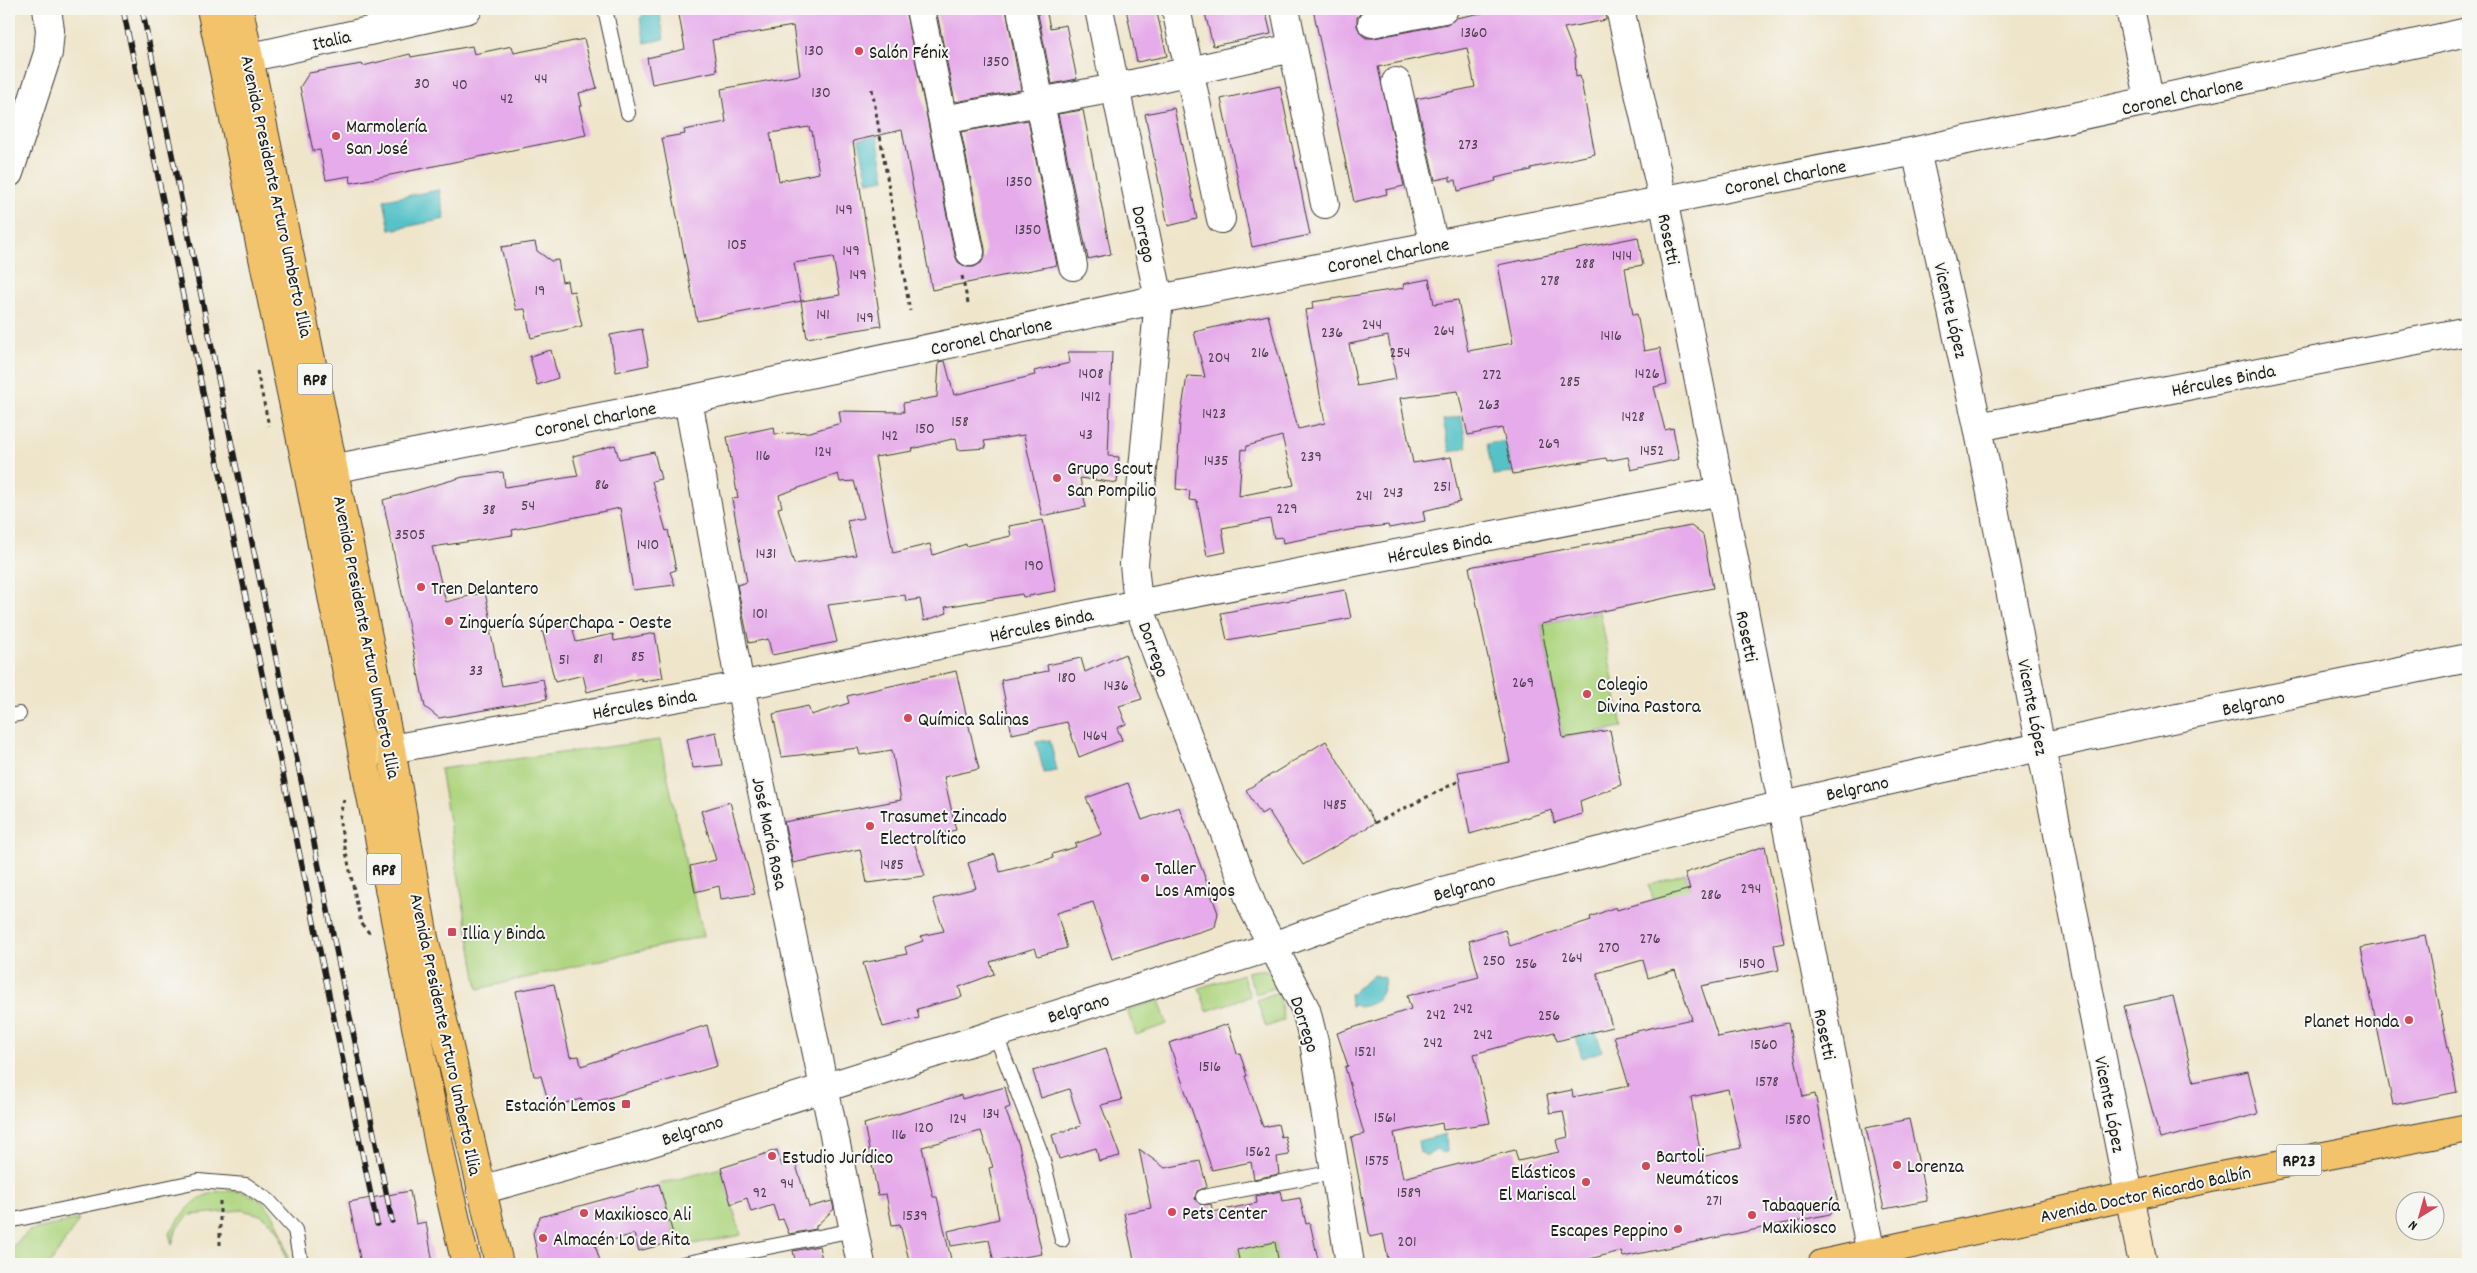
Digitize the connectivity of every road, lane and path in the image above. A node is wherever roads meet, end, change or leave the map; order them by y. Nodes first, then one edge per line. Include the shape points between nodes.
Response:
1 (47, 9) edge
2 (211, 9) edge
3 (239, 9) edge
4 (468, 9) edge
5 (605, 9) edge
6 (920, 9) edge
7 (1021, 9) edge
8 (1099, 9) edge
9 (1176, 9) edge
10 (1285, 9) edge
11 (1444, 9) edge
12 (1620, 9) edge
13 (2130, 9) edge
14 (1372, 24) dead end
15 (2468, 32) edge
16 (1292, 48) junction
17 (249, 58) junction
18 (223, 64) junction
19 (1189, 70) junction
20 (1396, 82) dead end
21 (1115, 88) junction
22 (872, 89) dead end
23 (2150, 102) junction
24 (1039, 103) junction
25 (628, 113) dead end
26 (943, 120) junction
27 (1916, 151) junction
28 (9, 172) edge
29 (1663, 199) junction
30 (1325, 204) dead end
31 (1221, 220) dead end
32 (1434, 245) junction
33 (970, 252) dead end
34 (1073, 266) dead end
35 (1159, 299) junction
36 (910, 311) dead end
37 (2468, 331) edge
38 (688, 400) junction
39 (1978, 427) junction
40 (334, 468) junction
41 (308, 473) junction
42 (1721, 491) junction
43 (1138, 604) junction
44 (2468, 658) edge
45 (740, 686) junction
46 (2042, 746) junction
47 (391, 749) junction
48 (361, 752) junction
49 (1459, 781) dead end
50 (1780, 804) junction
51 (1375, 822) dead end
52 (1274, 946) junction
53 (996, 1033) junction
54 (825, 1086) junction
55 (2468, 1128) edge
56 (1335, 1172) junction
57 (220, 1183) junction
58 (481, 1190) junction
59 (2129, 1195) junction
60 (1203, 1197) dead end
61 (9, 1221) edge
62 (854, 1230) junction
63 (1062, 1240) dead end
64 (220, 1246) dead end
65 (1872, 1260) edge
66 (301, 1264) edge
67 (466, 1264) edge
68 (499, 1264) edge
69 (682, 1264) edge
70 (861, 1264) edge
71 (1350, 1264) edge
72 (1822, 1264) edge
73 (2143, 1264) edge

1 - 28 street via 50,30 48,53
2 - 18 main road, Avenida Presidente Arturo Umberto Illia / RP8
3 - 17 main road, Avenida Presidente Arturo Umberto Illia / RP8
4 - 17 street, Italia
5 - 25 lane
6 - 26 street
7 - 24 street
8 - 21 street, Dorrego
9 - 19 street
10 - 16 street
11 - 14 street
12 - 29 street, Rosetti
13 - 23 street
15 - 23 street, Coronel Charlone
16 - 19 street
16 - 30 street
17 - 18 street, Italia
17 - 40 main road, Avenida Presidente Arturo Umberto Illia / RP8
18 - 41 main road, Avenida Presidente Arturo Umberto Illia / RP8
19 - 21 street
19 - 31 street
20 - 32 street
21 - 24 street
21 - 35 street, Dorrego
22 - 36 path
23 - 27 street, Coronel Charlone
24 - 26 street
24 - 34 street
26 - 33 street
27 - 29 street, Coronel Charlone
27 - 39 street, Vicente López
29 - 32 street, Coronel Charlone
29 - 42 street, Rosetti
32 - 35 street, Coronel Charlone
35 - 38 street, Coronel Charlone
35 - 43 street, Dorrego via 1134,564
37 - 39 street, Hércules Binda
38 - 40 street, Coronel Charlone
38 - 45 street, José María Rosa
39 - 46 street, Vicente López
40 - 41 street, Coronel Charlone
40 - 47 main road, Avenida Presidente Arturo Umberto Illia / RP8
41 - 48 main road, Avenida Presidente Arturo Umberto Illia / RP8
42 - 43 street, Hércules Binda
42 - 50 street, Rosetti
43 - 45 street, Hércules Binda
43 - 52 street, Dorrego via 1253,908
44 - 46 street, Belgrano
45 - 47 street, Hércules Binda
45 - 54 street, José María Rosa
46 - 50 street, Belgrano
46 - 59 street, Vicente López
47 - 48 street, Hércules Binda
47 - 58 main road, Avenida Presidente Arturo Umberto Illia / RP8 via 424,938
48 - 67 main road, Avenida Presidente Arturo Umberto Illia / RP8 via 441,1155
49 - 51 path
50 - 52 street, Belgrano via 1377,909
50 - 65 street, Rosetti
52 - 53 street, Belgrano
52 - 56 street, Dorrego via 1306,1010
53 - 54 street, Belgrano
53 - 63 lane via 1042,1156
54 - 58 street, Belgrano via 640,1146
54 - 62 street, José María Rosa
55 - 59 main road, Avenida Doctor Ricardo Balbín / RP23
56 - 60 lane
56 - 71 street, Dorrego
57 - 61 lane via 198,1181
57 - 64 path
57 - 66 lane via 246,1185 269,1201 295,1230
58 - 68 main road, Avenida Presidente Arturo Umberto Illia / RP8
59 - 65 main road, Avenida Doctor Ricardo Balbín / RP23
59 - 73 street, Vicente López
62 - 69 lane
62 - 70 street, José María Rosa
65 - 72 main road, Avenida Doctor Ricardo Balbín / RP23

